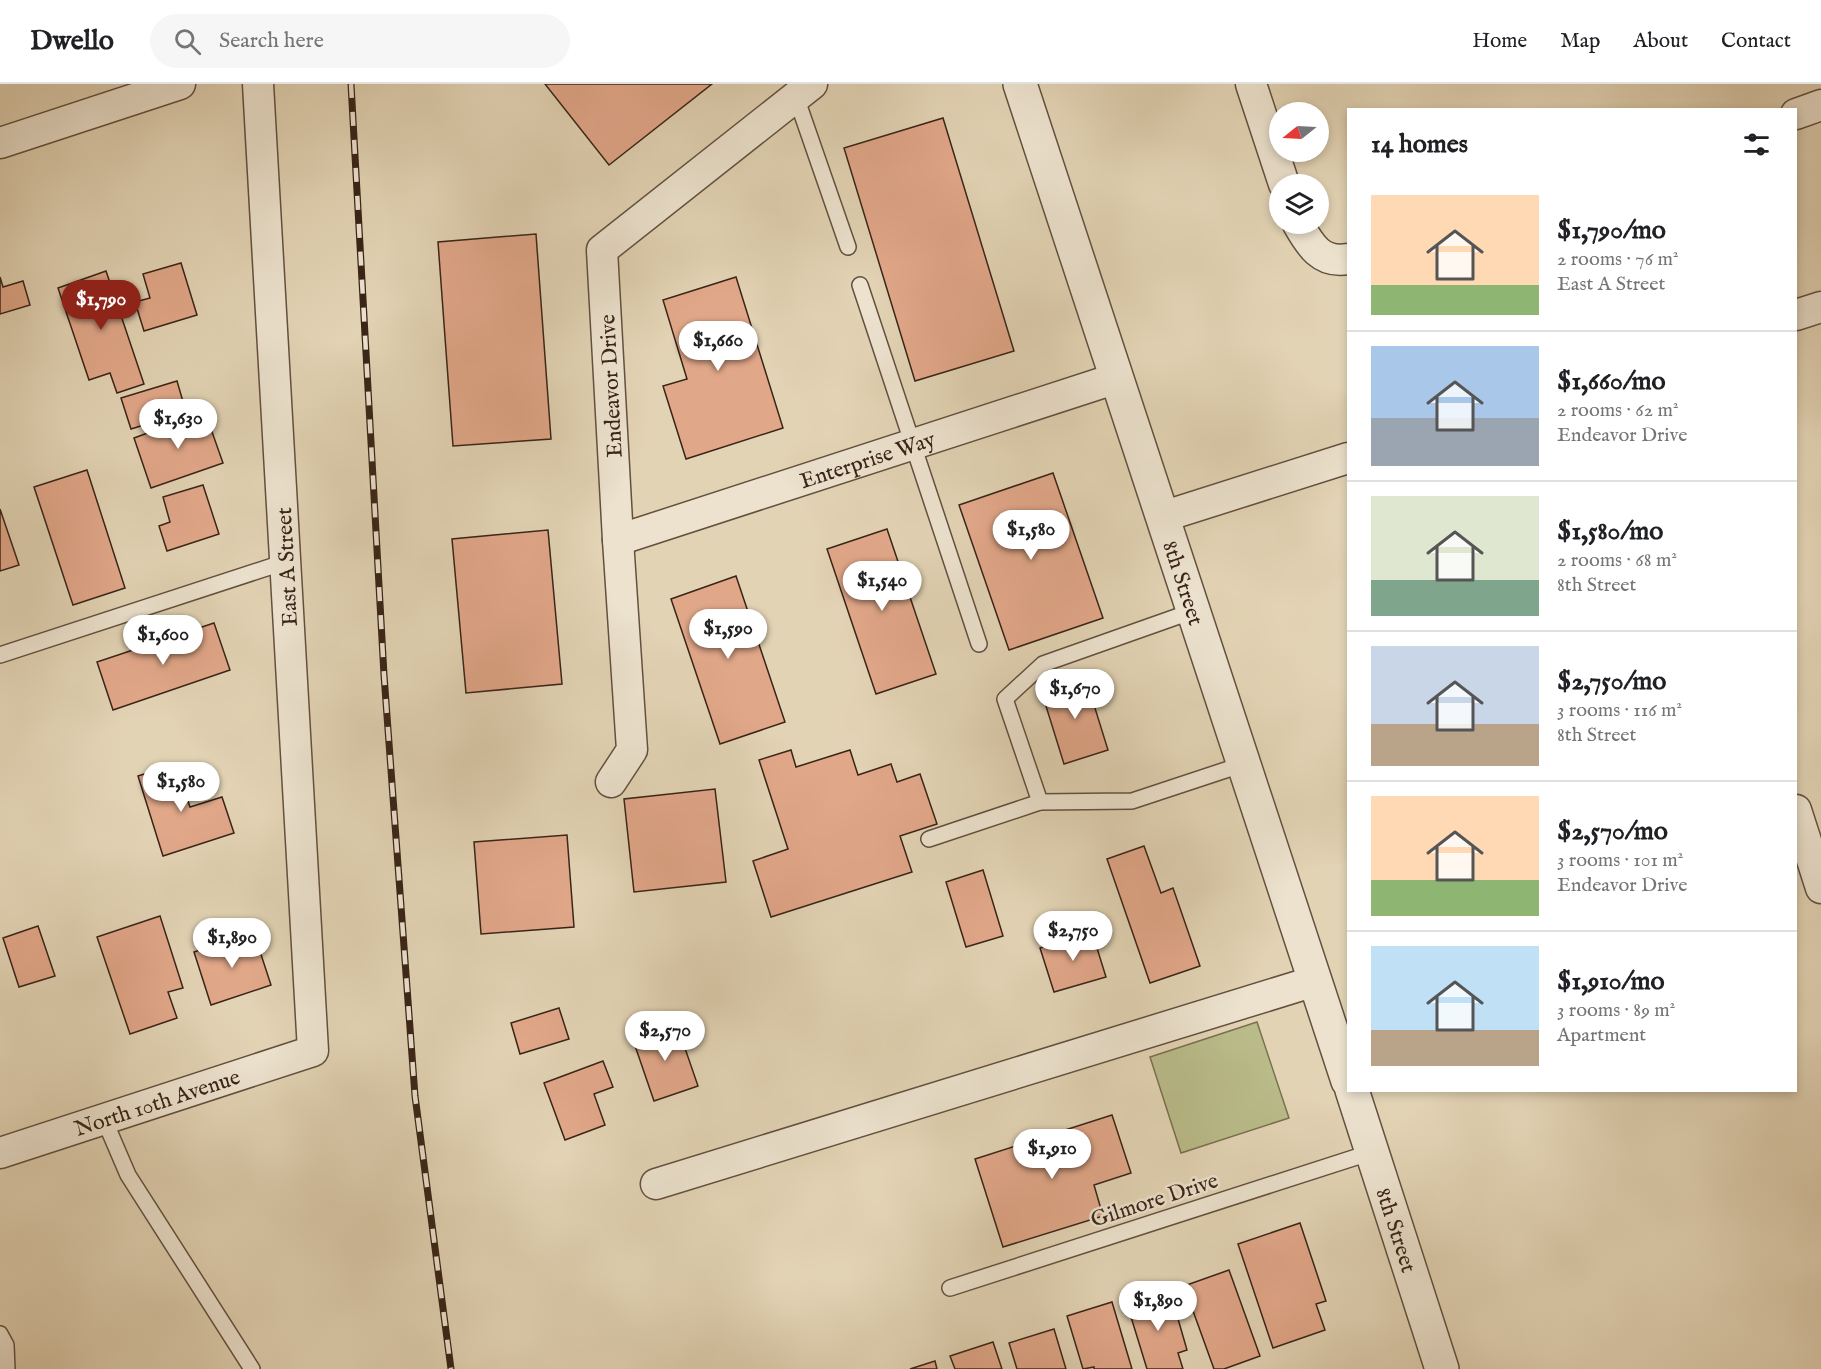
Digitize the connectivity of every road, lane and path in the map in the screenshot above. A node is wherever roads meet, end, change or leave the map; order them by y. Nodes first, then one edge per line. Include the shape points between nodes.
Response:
1 (180, 84) edge
2 (258, 84) edge
3 (1020, 84) edge
4 (1251, 84) edge
5 (804, 90) edge
6 (1821, 105) edge
7 (1797, 114) edge
8 (1, 139) edge
9 (1281, 174) edge
10 (1304, 234) edge
11 (848, 247) dead end
12 (1336, 258) edge
13 (860, 285) dead end
14 (1821, 307) edge
15 (1797, 315) edge
16 (1117, 378) junction
17 (913, 444) junction
18 (1347, 458) edge
19 (1162, 517) junction
20 (618, 540) junction
21 (285, 562) junction
22 (1192, 611) junction
23 (979, 644) dead end
24 (0, 655) edge
25 (1244, 764) junction
26 (611, 782) dead end
27 (1040, 802) junction
28 (1797, 813) edge
29 (928, 839) dead end
30 (1821, 888) edge
31 (1315, 981) junction
32 (313, 1051) joint
33 (1347, 1078) edge
34 (1353, 1092) edge
35 (104, 1119) junction
36 (1372, 1152) junction
37 (0, 1153) edge
38 (656, 1184) dead end
39 (950, 1288) dead end
40 (0, 1334) edge
41 (7, 1369) edge
42 (252, 1369) edge
43 (1442, 1369) edge

1 - 8 street
2 - 21 street, East A Street
3 - 16 street, 8th Street
4 - 9 street
5 - 11 lane
5 - 20 street, Endeavor Drive via 603,250
6 - 7 street
10 - 12 street
13 - 17 lane
14 - 15 street
16 - 17 street, Enterprise Way
16 - 19 street, 8th Street
17 - 20 street, Enterprise Way
17 - 23 lane
18 - 19 street
19 - 22 street, 8th Street
20 - 26 street, Endeavor Drive via 632,750
21 - 24 lane
21 - 32 street, East A Street
22 - 25 street, 8th Street
22 - 27 lane via 1043,664 1005,699
25 - 27 lane via 1132,801
25 - 31 street, 8th Street
27 - 29 lane
28 - 30 street
31 - 33 street, 8th Street
31 - 38 street
32 - 35 street, North 10th Avenue
34 - 36 street, 8th Street
35 - 37 street, North 10th Avenue
35 - 42 lane via 129,1175
36 - 39 lane, Gilmore Drive
36 - 43 street, 8th Street
40 - 41 lane via 6,1345

